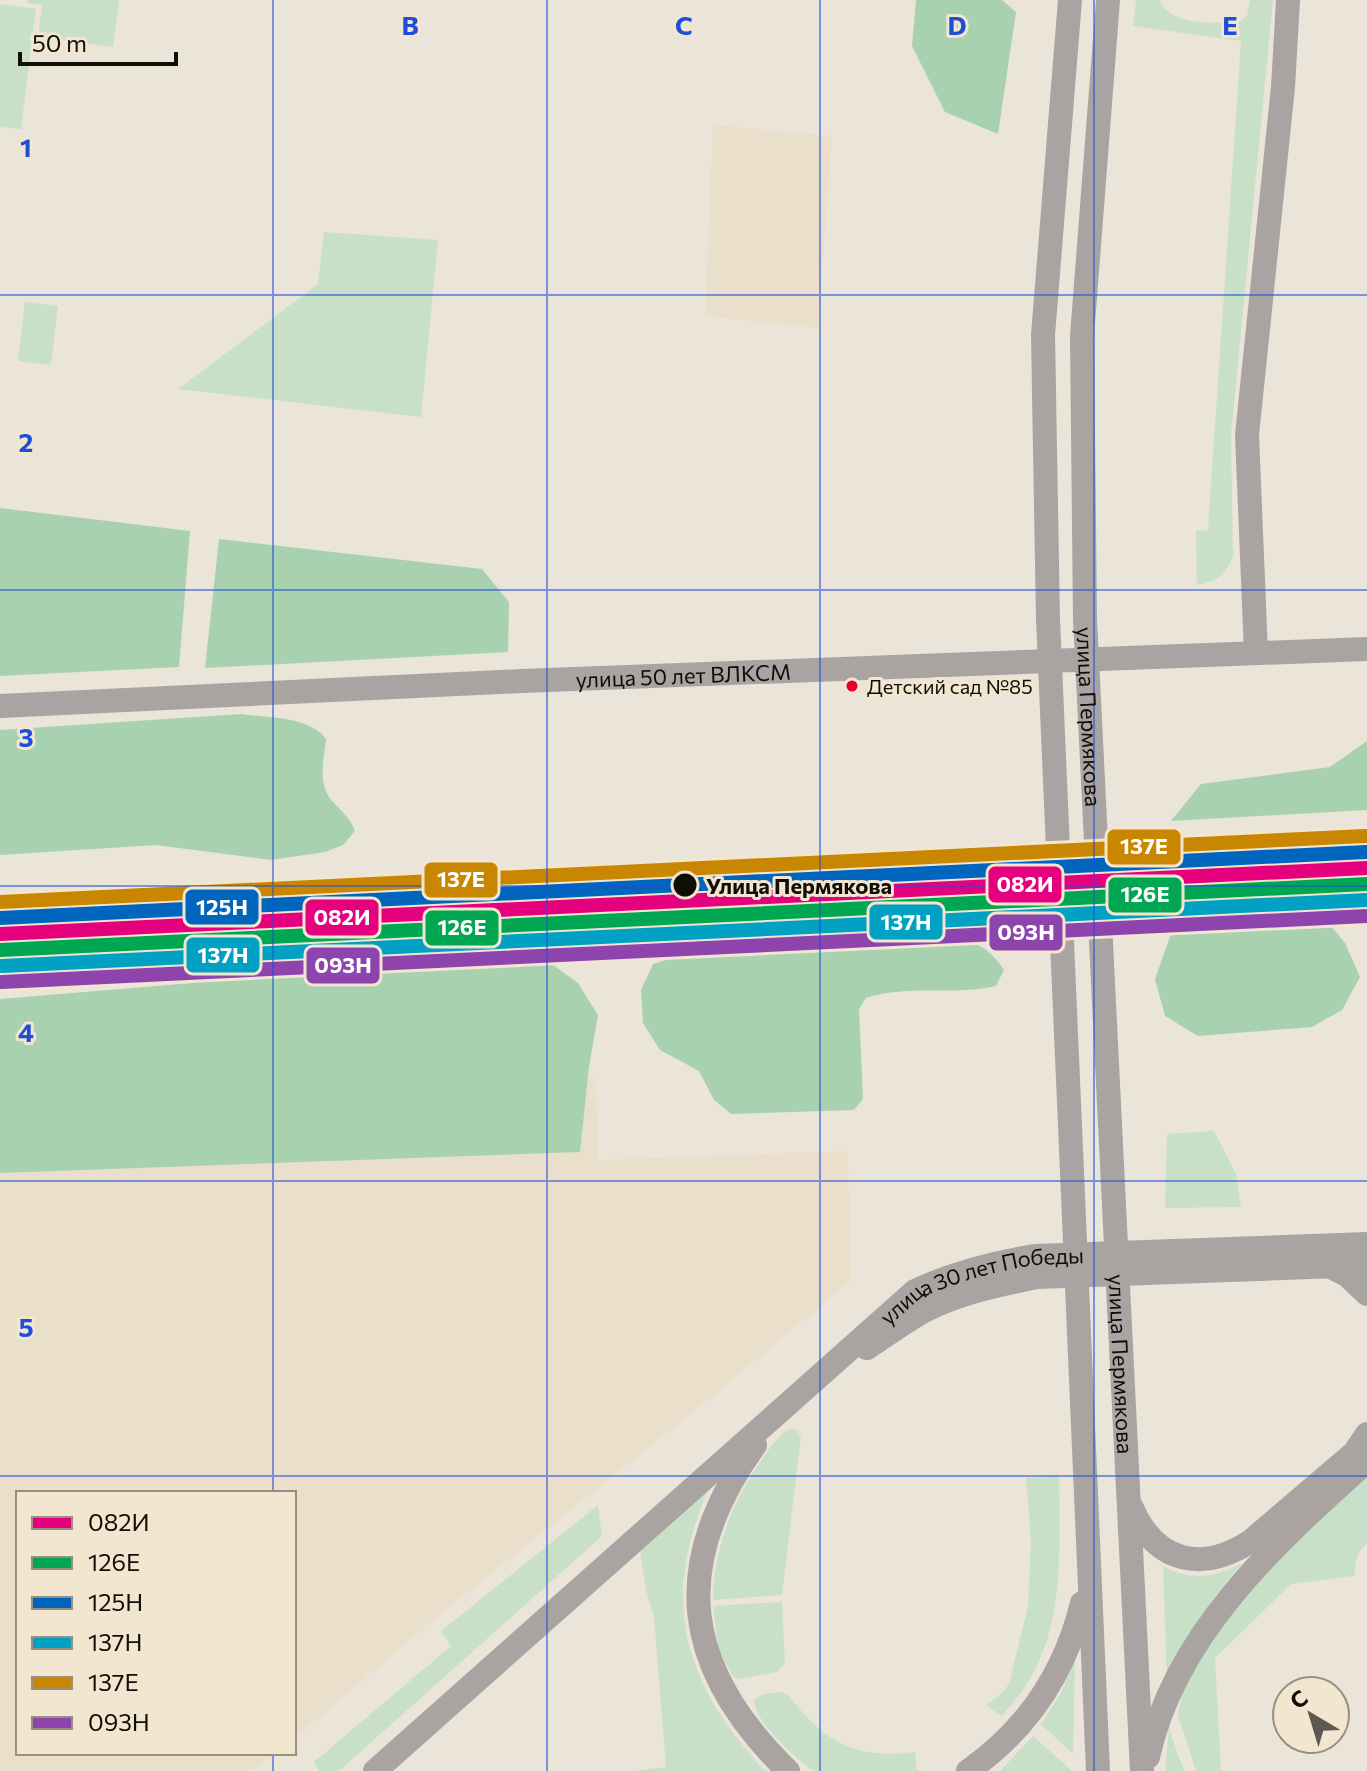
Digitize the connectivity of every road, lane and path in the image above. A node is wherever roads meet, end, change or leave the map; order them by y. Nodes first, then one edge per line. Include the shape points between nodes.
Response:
1 (1070, 0) edge
2 (1108, 0) edge
3 (1288, 0) edge
4 (1367, 649) edge
5 (1256, 653) junction
6 (0, 706) edge
7 (1367, 1244) edge
8 (1367, 1265) edge
9 (1329, 1266) junction
10 (1367, 1294) edge
11 (814, 1382) junction
12 (789, 1403) junction
13 (1364, 1447) edge
14 (1130, 1503) junction
15 (1088, 1569) junction
16 (375, 1771) edge
17 (788, 1771) edge
18 (968, 1771) edge
19 (1098, 1771) edge
20 (1143, 1771) edge

1 - 15 street, улица Пермякова via 1043,335 1048,619
2 - 14 street, улица Пермякова via 1082,336 1085,619
3 - 5 street via 1247,435
4 - 5 street, улица 50 лет ВЛКСМ
5 - 6 street, улица 50 лет ВЛКСМ
7 - 11 street, улица 30 лет Победы via 1034,1256 988,1264 915,1291
8 - 9 street, улица 30 лет Победы
9 - 10 street
9 - 11 street, улица 30 лет Победы via 1037,1277 994,1286 923,1312
11 - 12 street, улица 30 лет Победы
12 - 16 street, улица 30 лет Победы
12 - 17 street via 722,1497 706,1546 699,1595 702,1640 717,1679 747,1726
13 - 14 street via 1251,1541 1211,1560 1169,1553 1150,1539
13 - 20 street via 1233,1594 1200,1641 1173,1687
14 - 20 street, улица Пермякова
15 - 18 street via 1073,1636 1053,1681 1016,1732
15 - 19 street, улица Пермякова

